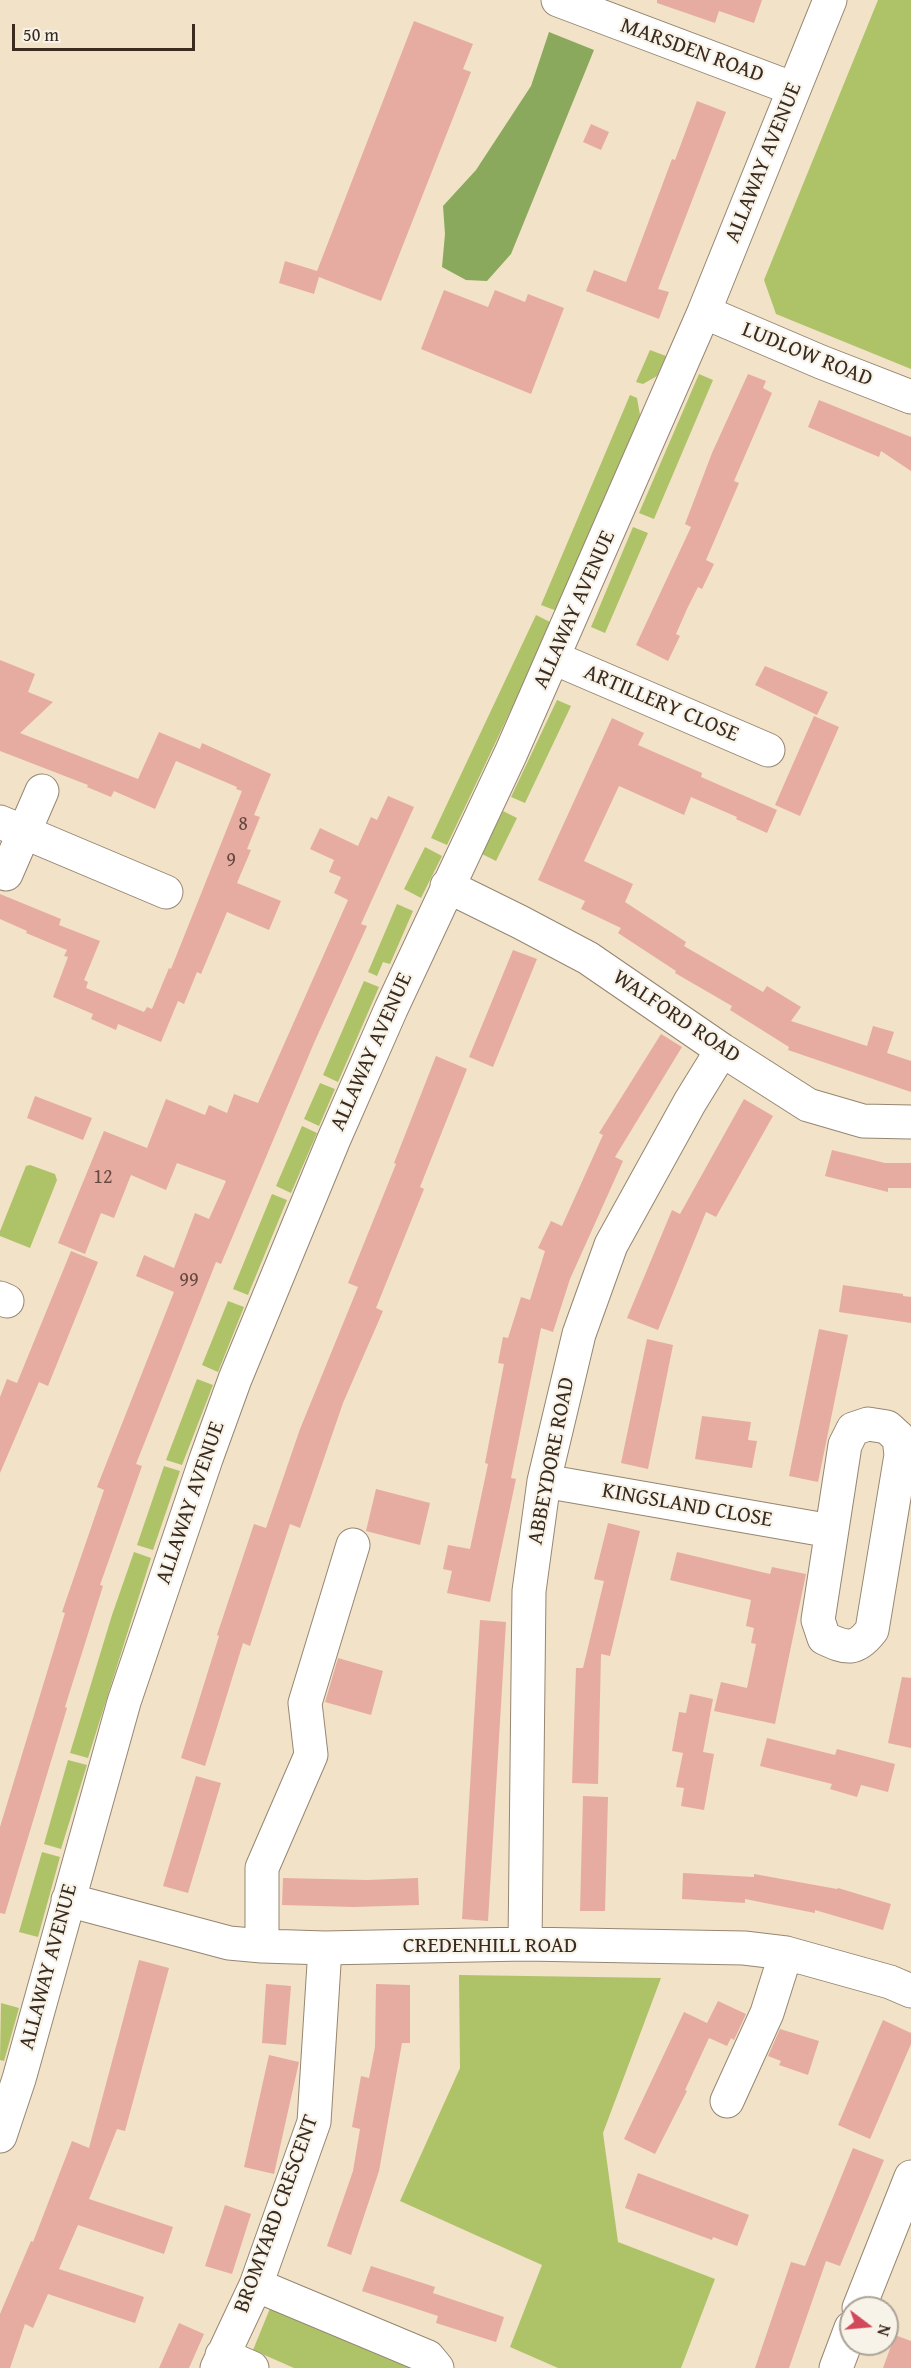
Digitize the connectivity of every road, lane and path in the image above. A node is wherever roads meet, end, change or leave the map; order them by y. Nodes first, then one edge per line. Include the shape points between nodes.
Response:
1 (558, 0) edge
2 (830, 0) edge
3 (591, 6) edge
4 (794, 89) junction
5 (704, 312) junction
6 (911, 397) edge
7 (554, 658) junction
8 (768, 750) dead end
9 (42, 791) dead end
10 (12, 827) edge
11 (6, 874) dead end
12 (447, 886) junction
13 (165, 892) dead end
14 (722, 1050) junction
15 (911, 1122) edge
16 (544, 1481) junction
17 (831, 1531) junction
18 (353, 1545) dead end
19 (68, 1900) junction
20 (525, 1944) junction
21 (262, 1946) junction
22 (325, 1948) junction
23 (786, 1953) junction
24 (911, 1991) edge
25 (727, 2101) dead end
26 (0, 2136) edge
27 (911, 2177) edge
28 (902, 2221) edge
29 (256, 2285) junction
30 (865, 2296) edge
31 (220, 2362) edge
32 (252, 2368) edge
33 (437, 2368) edge

1 - 3 street, MARSDEN ROAD
2 - 4 street, ALLAWAY AVENUE
3 - 4 street, MARSDEN ROAD
4 - 5 street, ALLAWAY AVENUE
5 - 6 street, LUDLOW ROAD
5 - 7 street, ALLAWAY AVENUE
7 - 8 street, ARTILLERY CLOSE
7 - 12 street, ALLAWAY AVENUE
9 - 10 street
10 - 11 street
10 - 13 street
12 - 14 street, WALFORD ROAD via 588,958
12 - 19 street, ALLAWAY AVENUE via 334,1139 232,1389 127,1692
14 - 15 street, WALFORD ROAD via 808,1105 863,1121
14 - 16 street, ABBEYDORE ROAD via 611,1245 579,1334
16 - 17 street, KINGSLAND CLOSE
16 - 20 street, ABBEYDORE ROAD via 529,1591
17 - 17 street via 845,1445 853,1429 868,1424 887,1427 899,1438 901,1455 872,1630 862,1643 849,1646 824,1638 818,1620
18 - 21 street via 305,1703 311,1755 262,1868
19 - 21 street, CREDENHILL ROAD via 199,1936
19 - 26 street, ALLAWAY AVENUE
20 - 22 street, CREDENHILL ROAD
20 - 23 street, CREDENHILL ROAD via 744,1948
21 - 22 street, CREDENHILL ROAD
22 - 29 street, BROMYARD CRESCENT via 314,2122
23 - 24 street, CREDENHILL ROAD
23 - 25 street via 767,2013
27 - 28 street
28 - 30 street
29 - 31 street, BROMYARD CRESCENT
29 - 33 street via 428,2357
31 - 32 street

